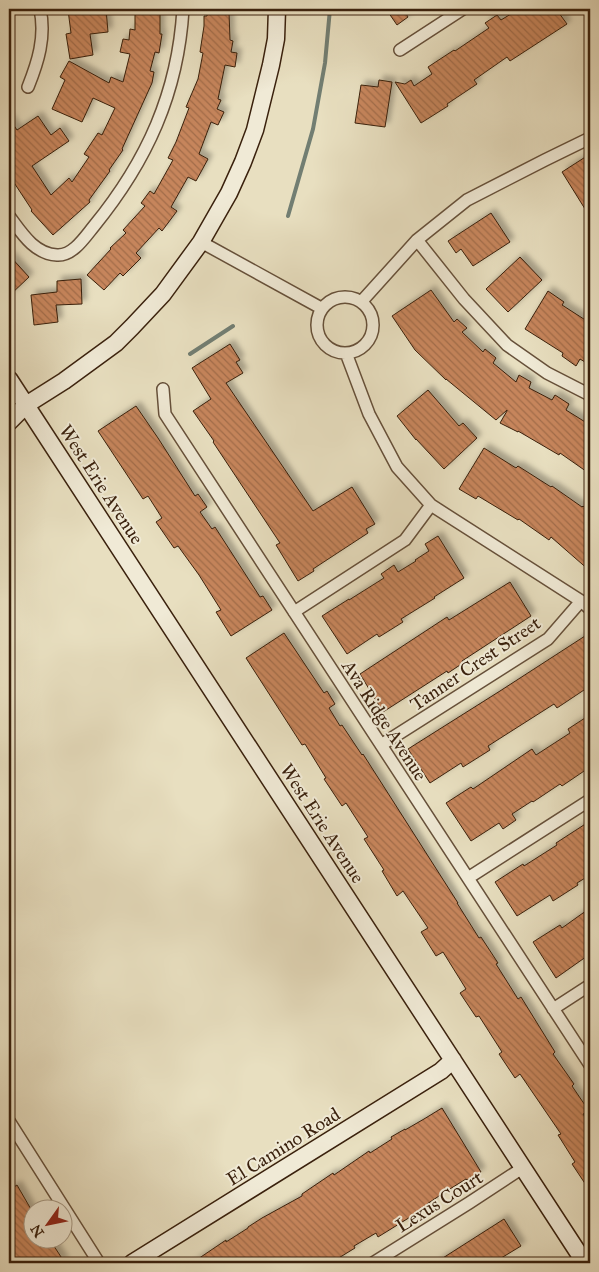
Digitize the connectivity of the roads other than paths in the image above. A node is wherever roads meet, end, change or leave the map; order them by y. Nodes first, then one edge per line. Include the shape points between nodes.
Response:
1 (40, 9) edge
2 (183, 9) edge
3 (277, 9) edge
4 (463, 9) edge
5 (400, 50) dead end
6 (28, 87) dead end
7 (590, 138) edge
8 (9, 216) edge
9 (418, 240) junction
10 (201, 242) junction
11 (362, 301) junction
12 (321, 308) junction
13 (346, 353) junction
14 (9, 379) edge
15 (163, 389) dead end
16 (590, 395) edge
17 (26, 405) junction
18 (9, 408) edge
19 (9, 422) edge
20 (431, 505) junction
21 (586, 605) edge
22 (294, 612) junction
23 (381, 745) junction
24 (590, 800) edge
25 (468, 878) junction
26 (590, 985) edge
27 (553, 1009) junction
28 (453, 1060) junction
29 (590, 1065) edge
30 (9, 1121) edge
31 (524, 1167) junction
32 (99, 1263) edge
33 (132, 1263) edge
34 (373, 1263) edge
35 (585, 1263) edge

1 - 6 street via 40,52
2 - 8 street via 175,68 155,130 112,204 76,247 67,254 49,254 34,246
3 - 10 street via 276,39 255,130 229,193
4 - 5 street
7 - 9 street via 467,200
9 - 11 street
9 - 16 street via 464,299 507,345 547,374
10 - 12 street
10 - 17 street via 163,294 121,338
11 - 12 street via 340,296
11 - 13 street via 370,311 373,331 360,349
12 - 13 street via 317,323 320,338 331,349
13 - 20 street via 369,414 397,467
14 - 17 street, West Erie Avenue
15 - 22 street, Ava Ridge Avenue via 165,414
17 - 18 street
17 - 19 street
17 - 28 street, West Erie Avenue
20 - 21 street
20 - 22 street via 405,540
21 - 23 street, Tanner Crest Street via 548,639
22 - 23 street, Ava Ridge Avenue
23 - 25 street, Ava Ridge Avenue
24 - 25 street
25 - 27 street, Ava Ridge Avenue
26 - 27 street
27 - 29 street, Ava Ridge Avenue
28 - 31 street, West Erie Avenue
28 - 33 street, El Camino Road via 441,1071
30 - 32 street
31 - 34 street, Lexus Court
31 - 35 street, West Erie Avenue

